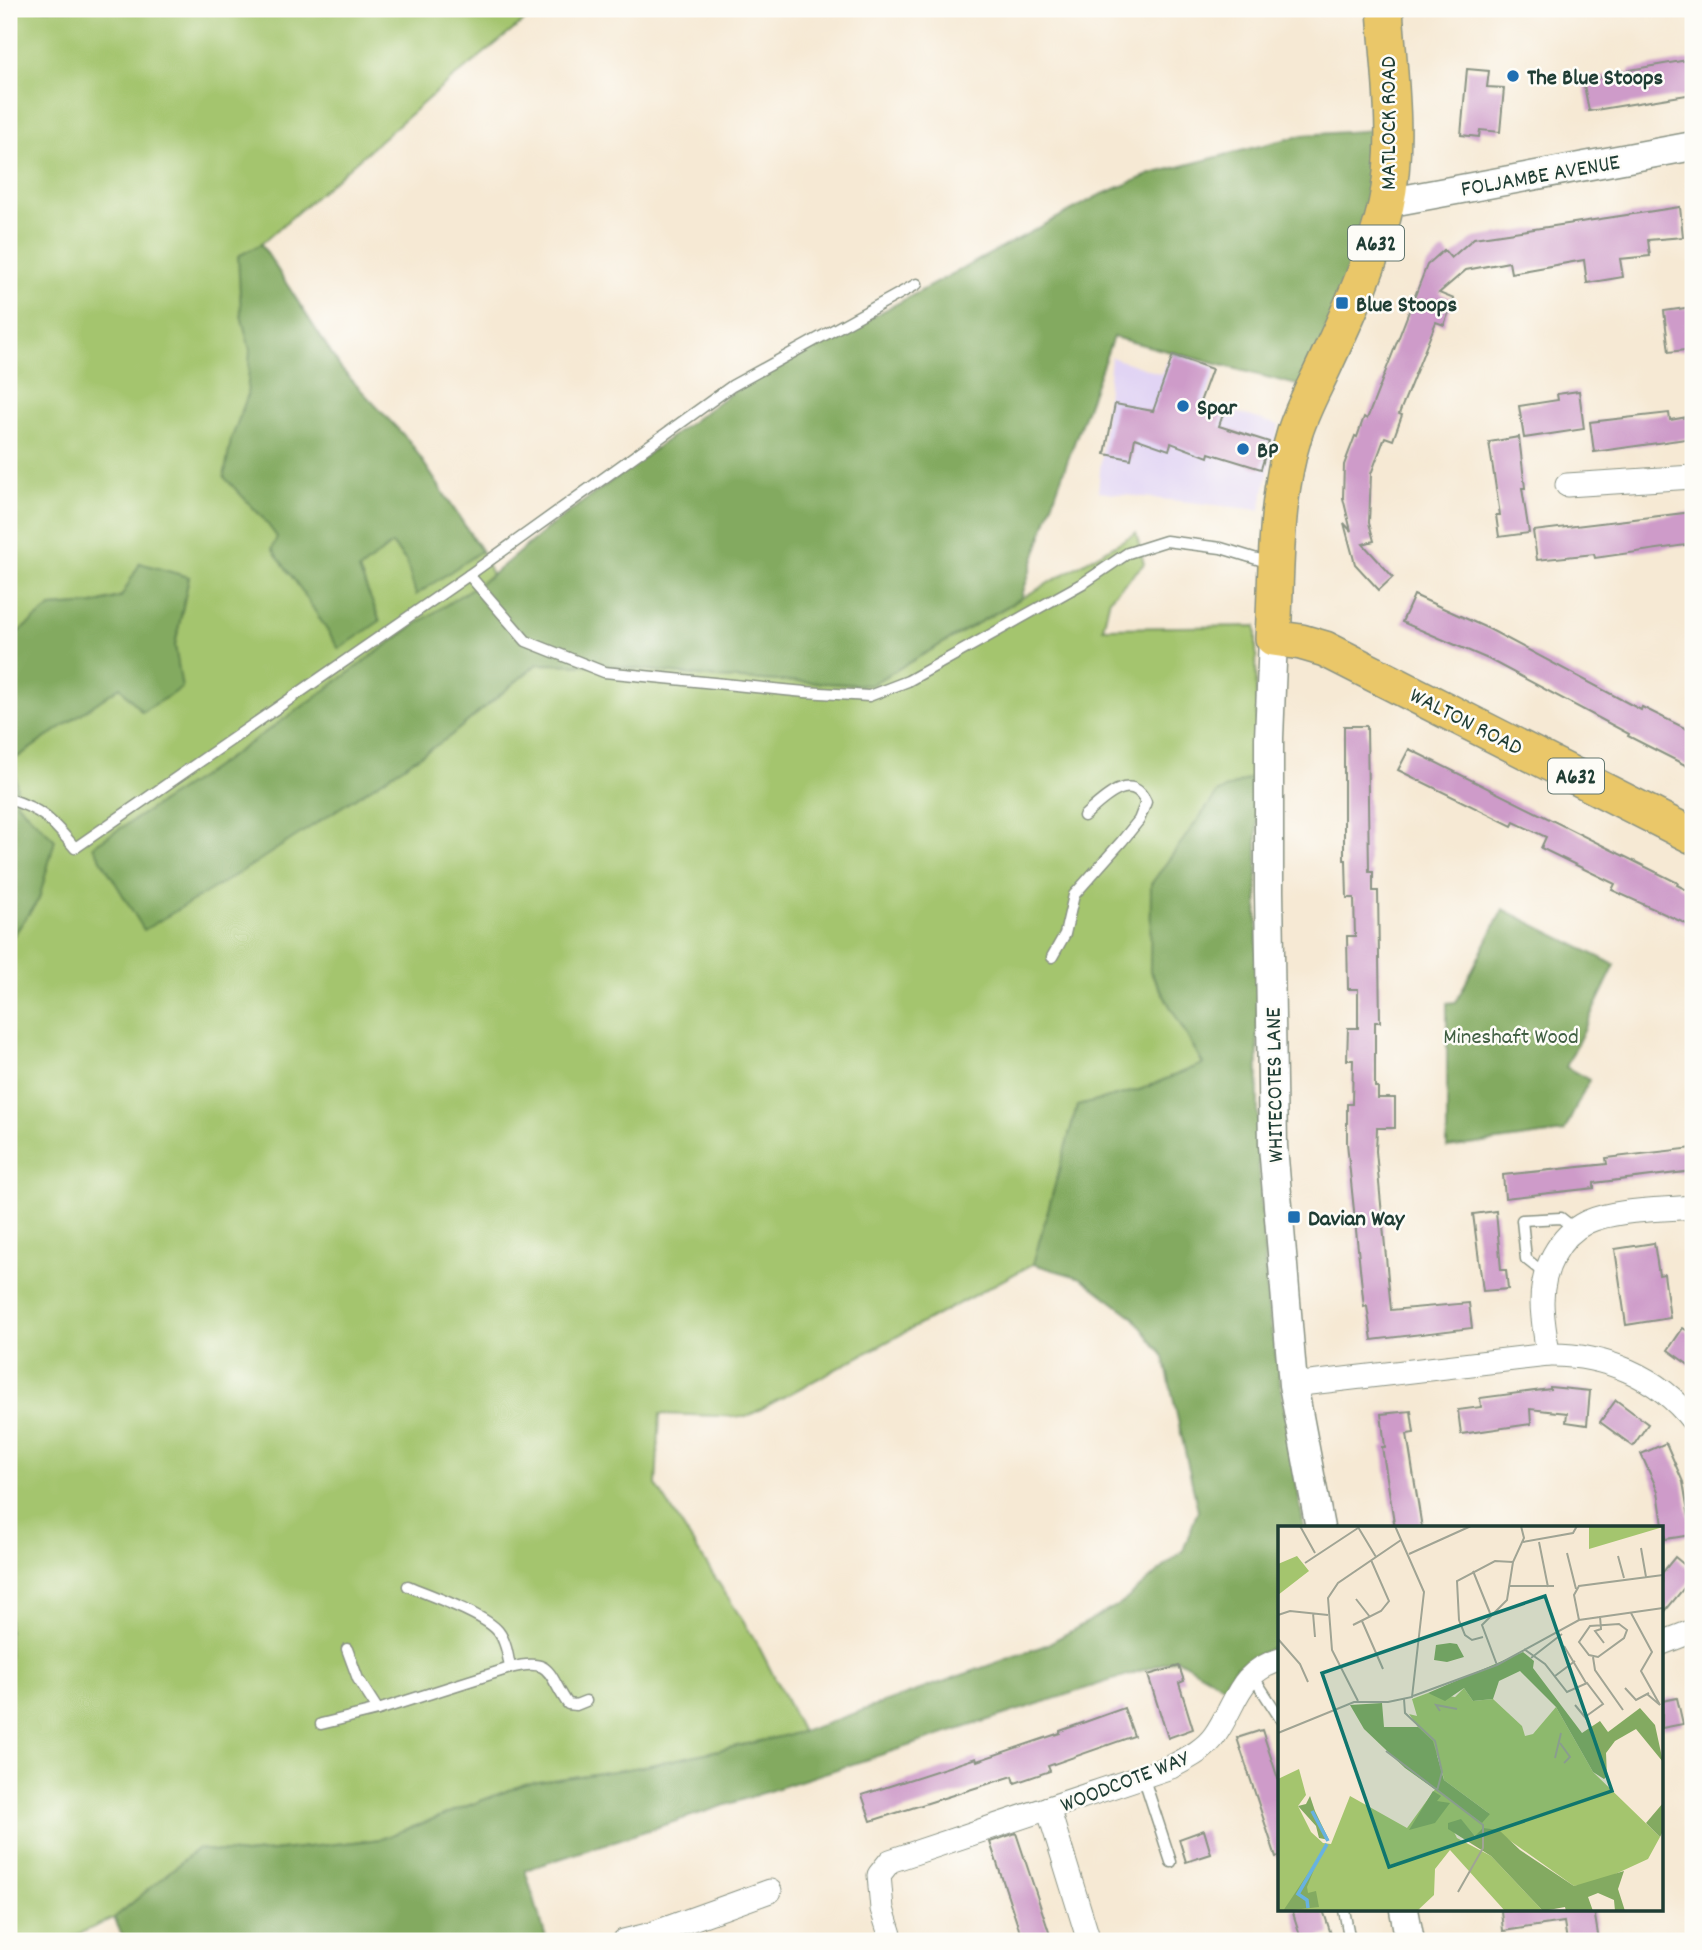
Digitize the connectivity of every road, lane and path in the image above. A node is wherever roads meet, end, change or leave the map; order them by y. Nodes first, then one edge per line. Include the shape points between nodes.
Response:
1 (1385, 9) edge
2 (1693, 146) edge
3 (1386, 202) junction
4 (917, 284) dead end
5 (1693, 477) edge
6 (1566, 485) dead end
7 (1275, 565) junction
8 (469, 575) junction
9 (1273, 638) junction
10 (9, 799) edge
11 (1084, 816) dead end
12 (1693, 836) edge
13 (1052, 957) dead end
14 (1693, 1207) edge
15 (1576, 1230) junction
16 (1545, 1275) junction
17 (1548, 1355) junction
18 (1293, 1385) junction
19 (1693, 1421) edge
20 (1320, 1526) edge
21 (408, 1586) dead end
22 (1693, 1631) edge
23 (1664, 1642) edge
24 (347, 1650) dead end
25 (1278, 1661) edge
26 (510, 1668) junction
27 (1251, 1673) junction
28 (586, 1701) dead end
29 (377, 1710) junction
30 (1278, 1715) edge
31 (321, 1724) dead end
32 (1143, 1776) junction
33 (1048, 1808) junction
34 (1171, 1862) dead end
35 (770, 1891) dead end
36 (1344, 1912) edge
37 (1404, 1912) edge
38 (649, 1938) edge
39 (624, 1941) edge
40 (892, 1941) edge
41 (1089, 1941) edge
42 (1350, 1941) edge
43 (1410, 1941) edge

1 - 3 main road, MATLOCK ROAD / A632 via 1391,118
2 - 3 street, FOLJAMBE AVENUE
3 - 7 main road, MATLOCK ROAD / A632 via 1374,250 1295,432 1280,503
4 - 8 lane via 732,386
5 - 6 street
7 - 8 lane via 1222,548 1166,541 1128,553 908,681 869,695 604,673 526,641
7 - 9 main road, MATLOCK ROAD / A632
8 - 10 lane via 75,848 50,818
9 - 12 main road, WALTON ROAD / A632 via 1334,653
9 - 18 street, WHITECOTES LANE via 1269,750 1273,1146
11 - 13 lane via 1121,788 1142,792 1146,802 1122,842 1074,895 1065,934
14 - 15 street via 1615,1215
15 - 16 street via 1553,1255
15 - 16 lane via 1561,1218 1522,1220 1526,1259
16 - 17 street via 1542,1301
17 - 18 street
17 - 19 street via 1580,1356 1618,1365 1669,1396
18 - 20 street, WHITECOTES LANE
21 - 26 lane via 499,1632
22 - 23 street
24 - 29 lane
25 - 27 street
26 - 28 lane via 536,1663 545,1667 568,1704
26 - 29 lane
27 - 30 lane
27 - 32 street, WOODCOTE WAY via 1214,1737 1194,1755
29 - 31 lane
32 - 33 street, WOODCOTE WAY
32 - 34 lane
33 - 40 street, WOODCOTE WAY via 890,1861 879,1875 882,1909
33 - 41 street, WOODCOTE WAY
35 - 38 street
36 - 42 lane
37 - 43 street
38 - 39 street

